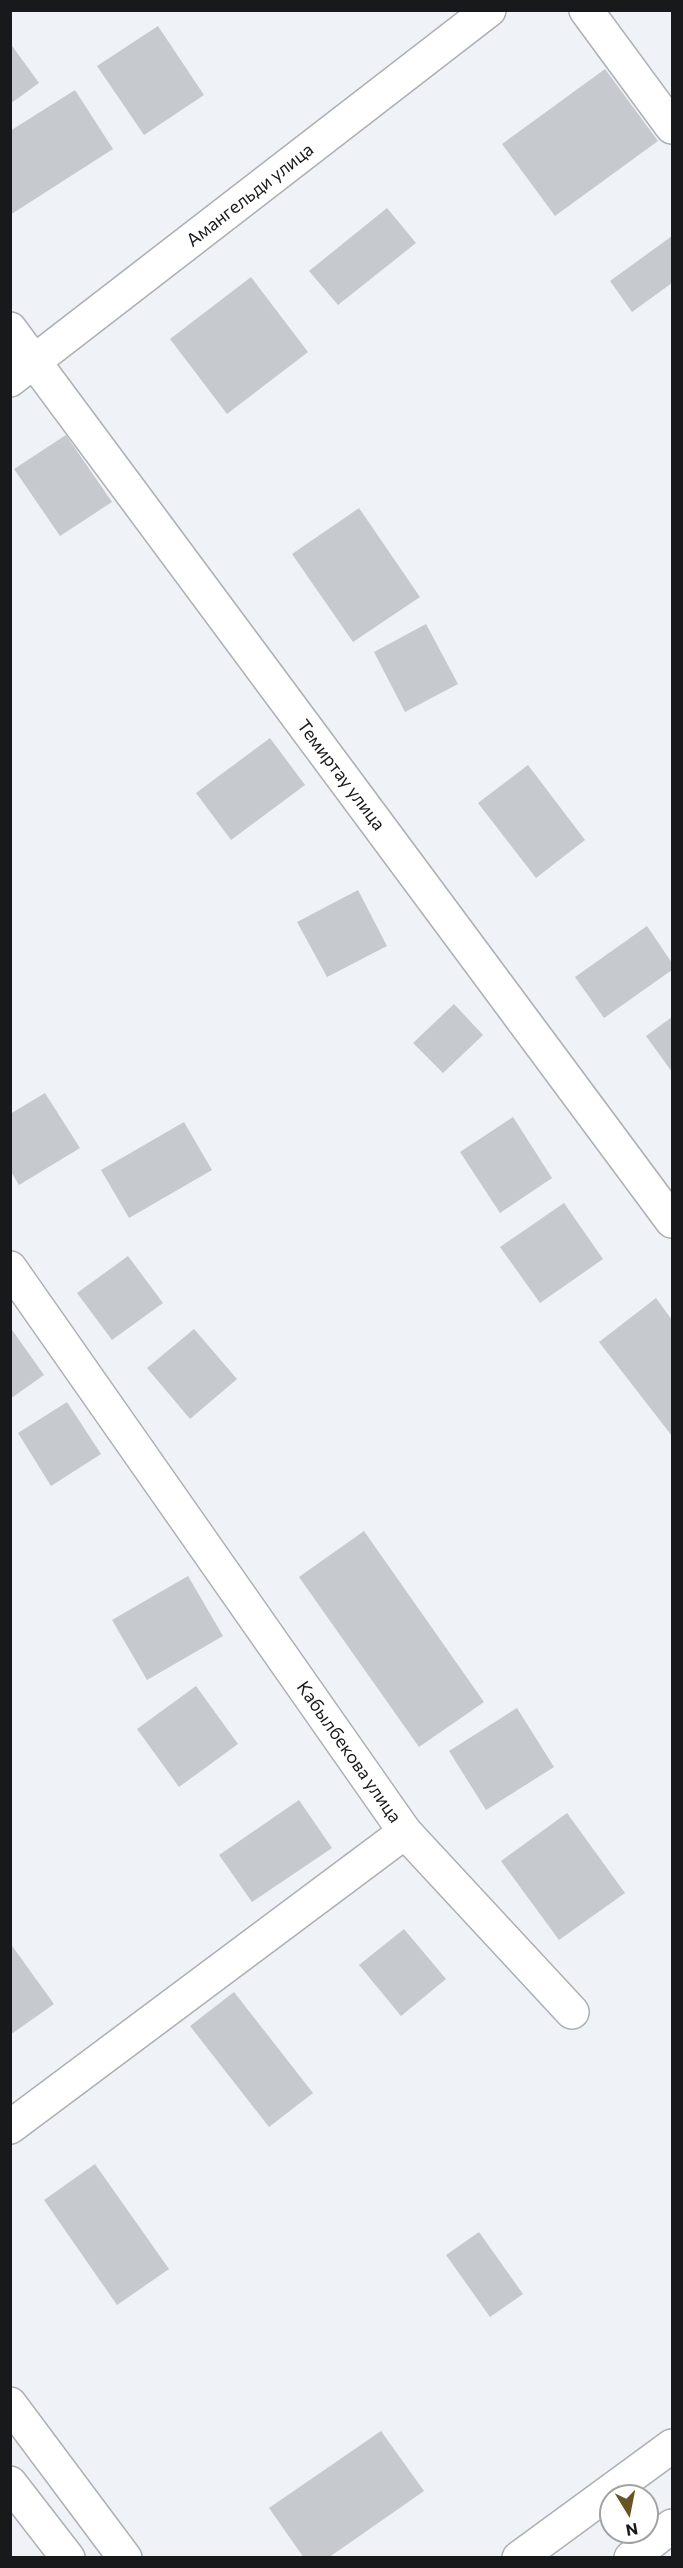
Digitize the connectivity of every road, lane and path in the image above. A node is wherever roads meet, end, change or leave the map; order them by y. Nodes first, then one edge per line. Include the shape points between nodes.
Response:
1 (489, 10) edge
2 (586, 10) edge
3 (672, 127) edge
4 (10, 330) edge
5 (22, 371) edge
6 (672, 1221) edge
7 (10, 1268) edge
8 (405, 1832) junction
9 (572, 2012) dead end
10 (10, 2127) edge
11 (10, 2404) edge
12 (672, 2446) edge
13 (10, 2483) edge
14 (672, 2526) edge
15 (68, 2558) edge
16 (125, 2558) edge
17 (519, 2558) edge
18 (631, 2558) edge

1 - 5 street, Амангельди улица
2 - 3 street
4 - 5 street, Темиртау улица
5 - 6 street, Темиртау улица
7 - 8 street, Кабылбекова улица
8 - 9 street
8 - 10 street, Кабылбекова улица
11 - 16 street
12 - 17 street
13 - 15 street
14 - 18 street

